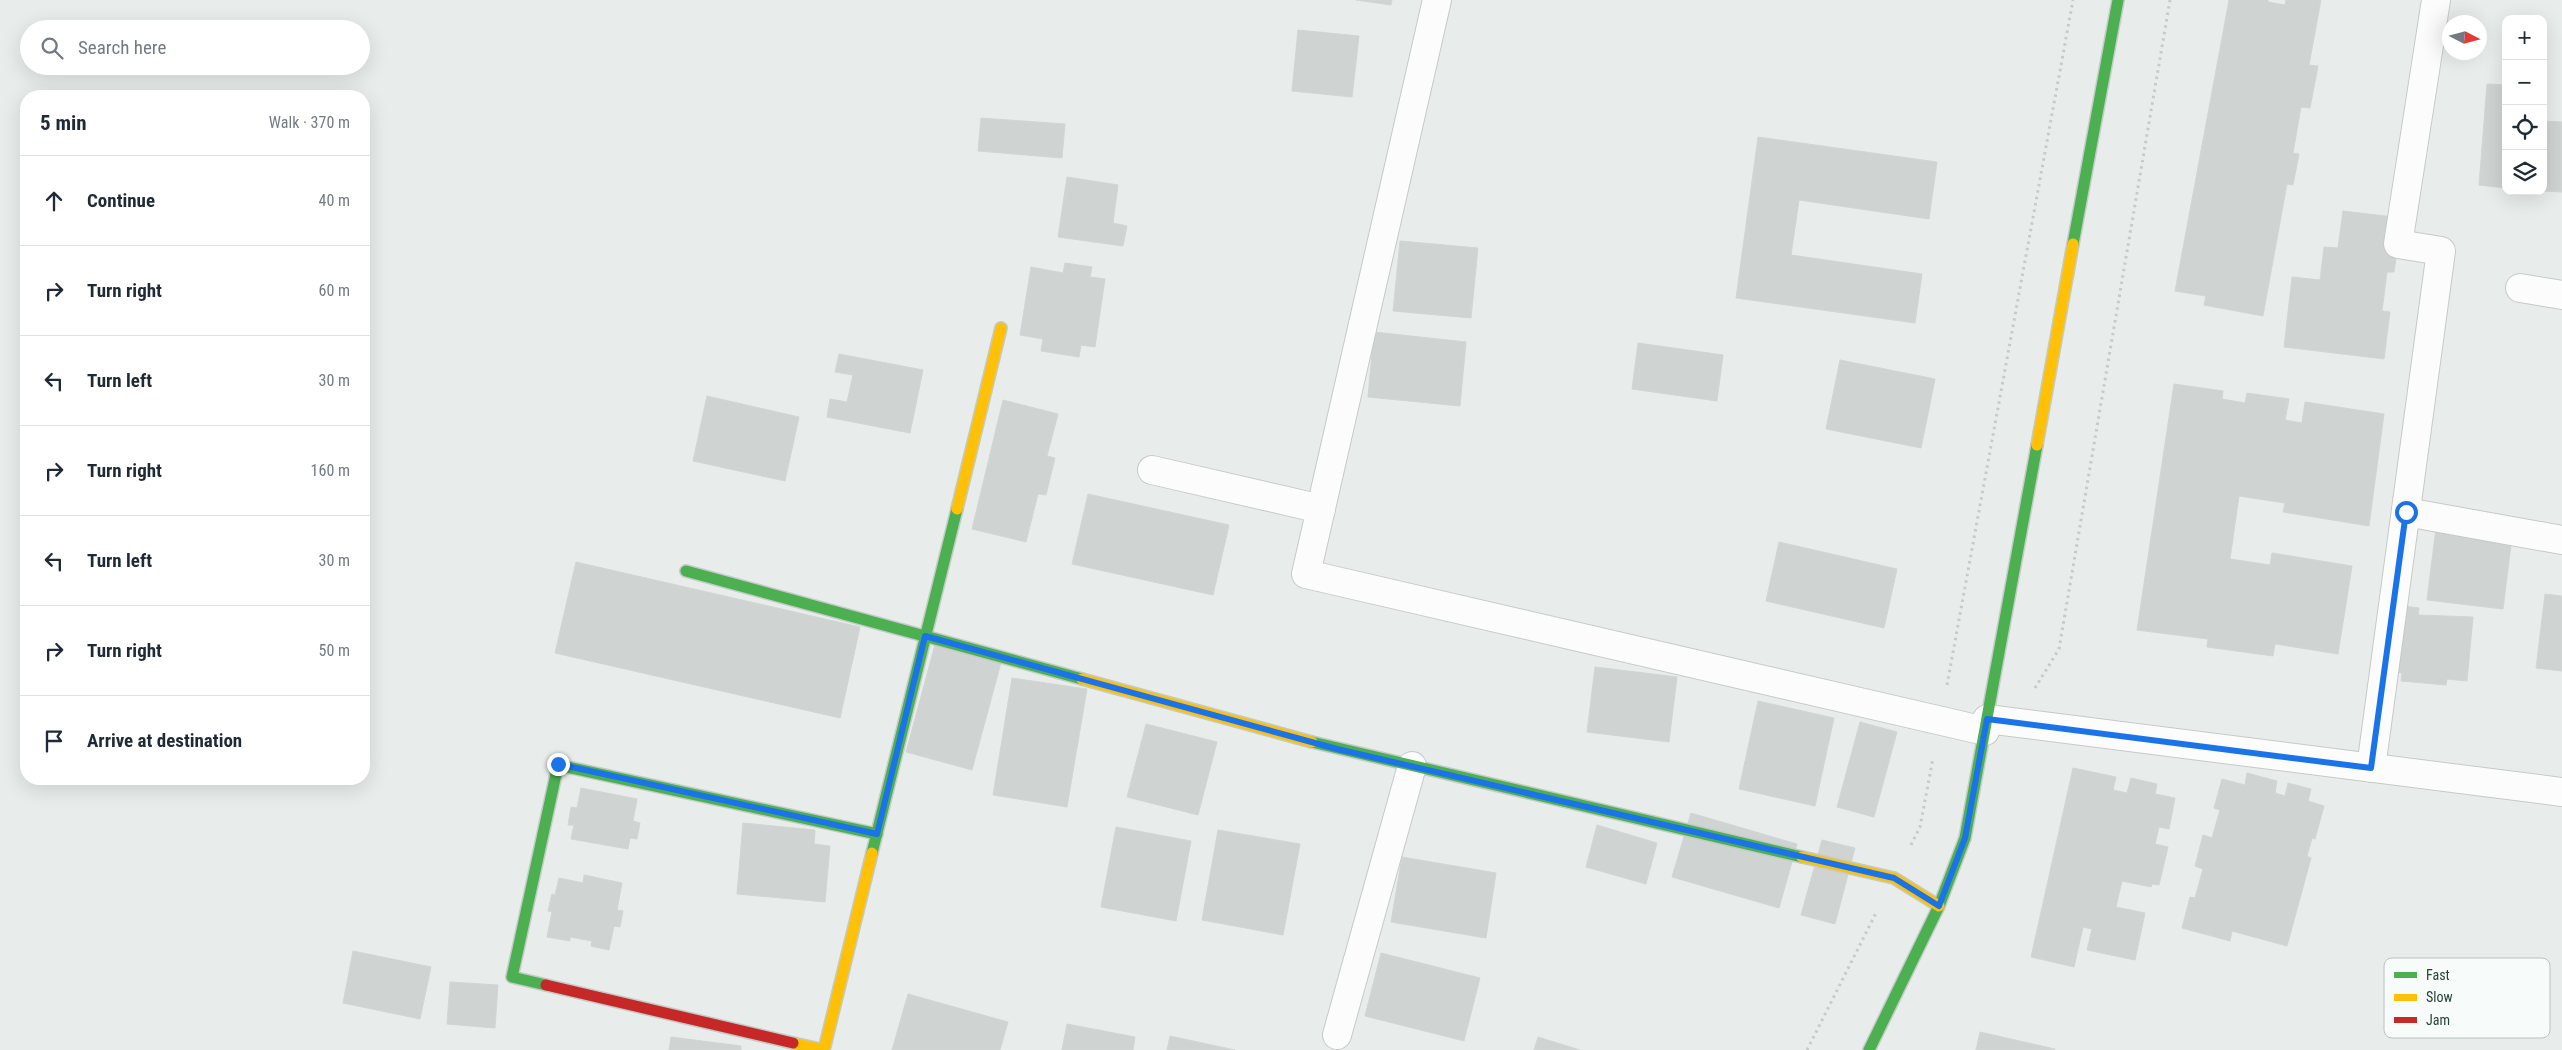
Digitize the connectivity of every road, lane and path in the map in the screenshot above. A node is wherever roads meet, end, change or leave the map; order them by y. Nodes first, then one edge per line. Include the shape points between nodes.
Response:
1 (1437, 0) edge
2 (2074, 0) edge
3 (2118, 0) edge
4 (2436, 0) edge
5 (2520, 288) dead end
6 (2562, 295) edge
7 (1001, 328) dead end
8 (1152, 470) dead end
9 (1321, 509) junction
10 (2406, 512) junction
11 (2562, 540) edge
12 (686, 571) dead end
13 (925, 636) junction
14 (1946, 690) dead end
15 (1986, 725) junction
16 (1935, 748) dead end
17 (1412, 766) junction
18 (2371, 768) junction
19 (2562, 792) edge
20 (877, 834) junction
21 (1894, 878) junction
22 (1939, 906) junction
23 (1337, 1035) dead end
24 (1807, 1050) edge
25 (1869, 1050) edge

1 - 9 street
2 - 14 path
3 - 15 street
4 - 10 street via 2398,244 2441,251
5 - 6 street
7 - 13 street
8 - 9 street
9 - 15 street via 1306,574
10 - 11 street
10 - 18 street
12 - 13 street
13 - 17 street via 1337,749
13 - 20 street
15 - 18 street
15 - 22 street via 1965,838
16 - 21 path via 1920,827
17 - 21 street
17 - 23 street
18 - 19 street
20 - 20 street via 824,1050 512,977 558,764
21 - 22 street
21 - 24 path
22 - 25 street

